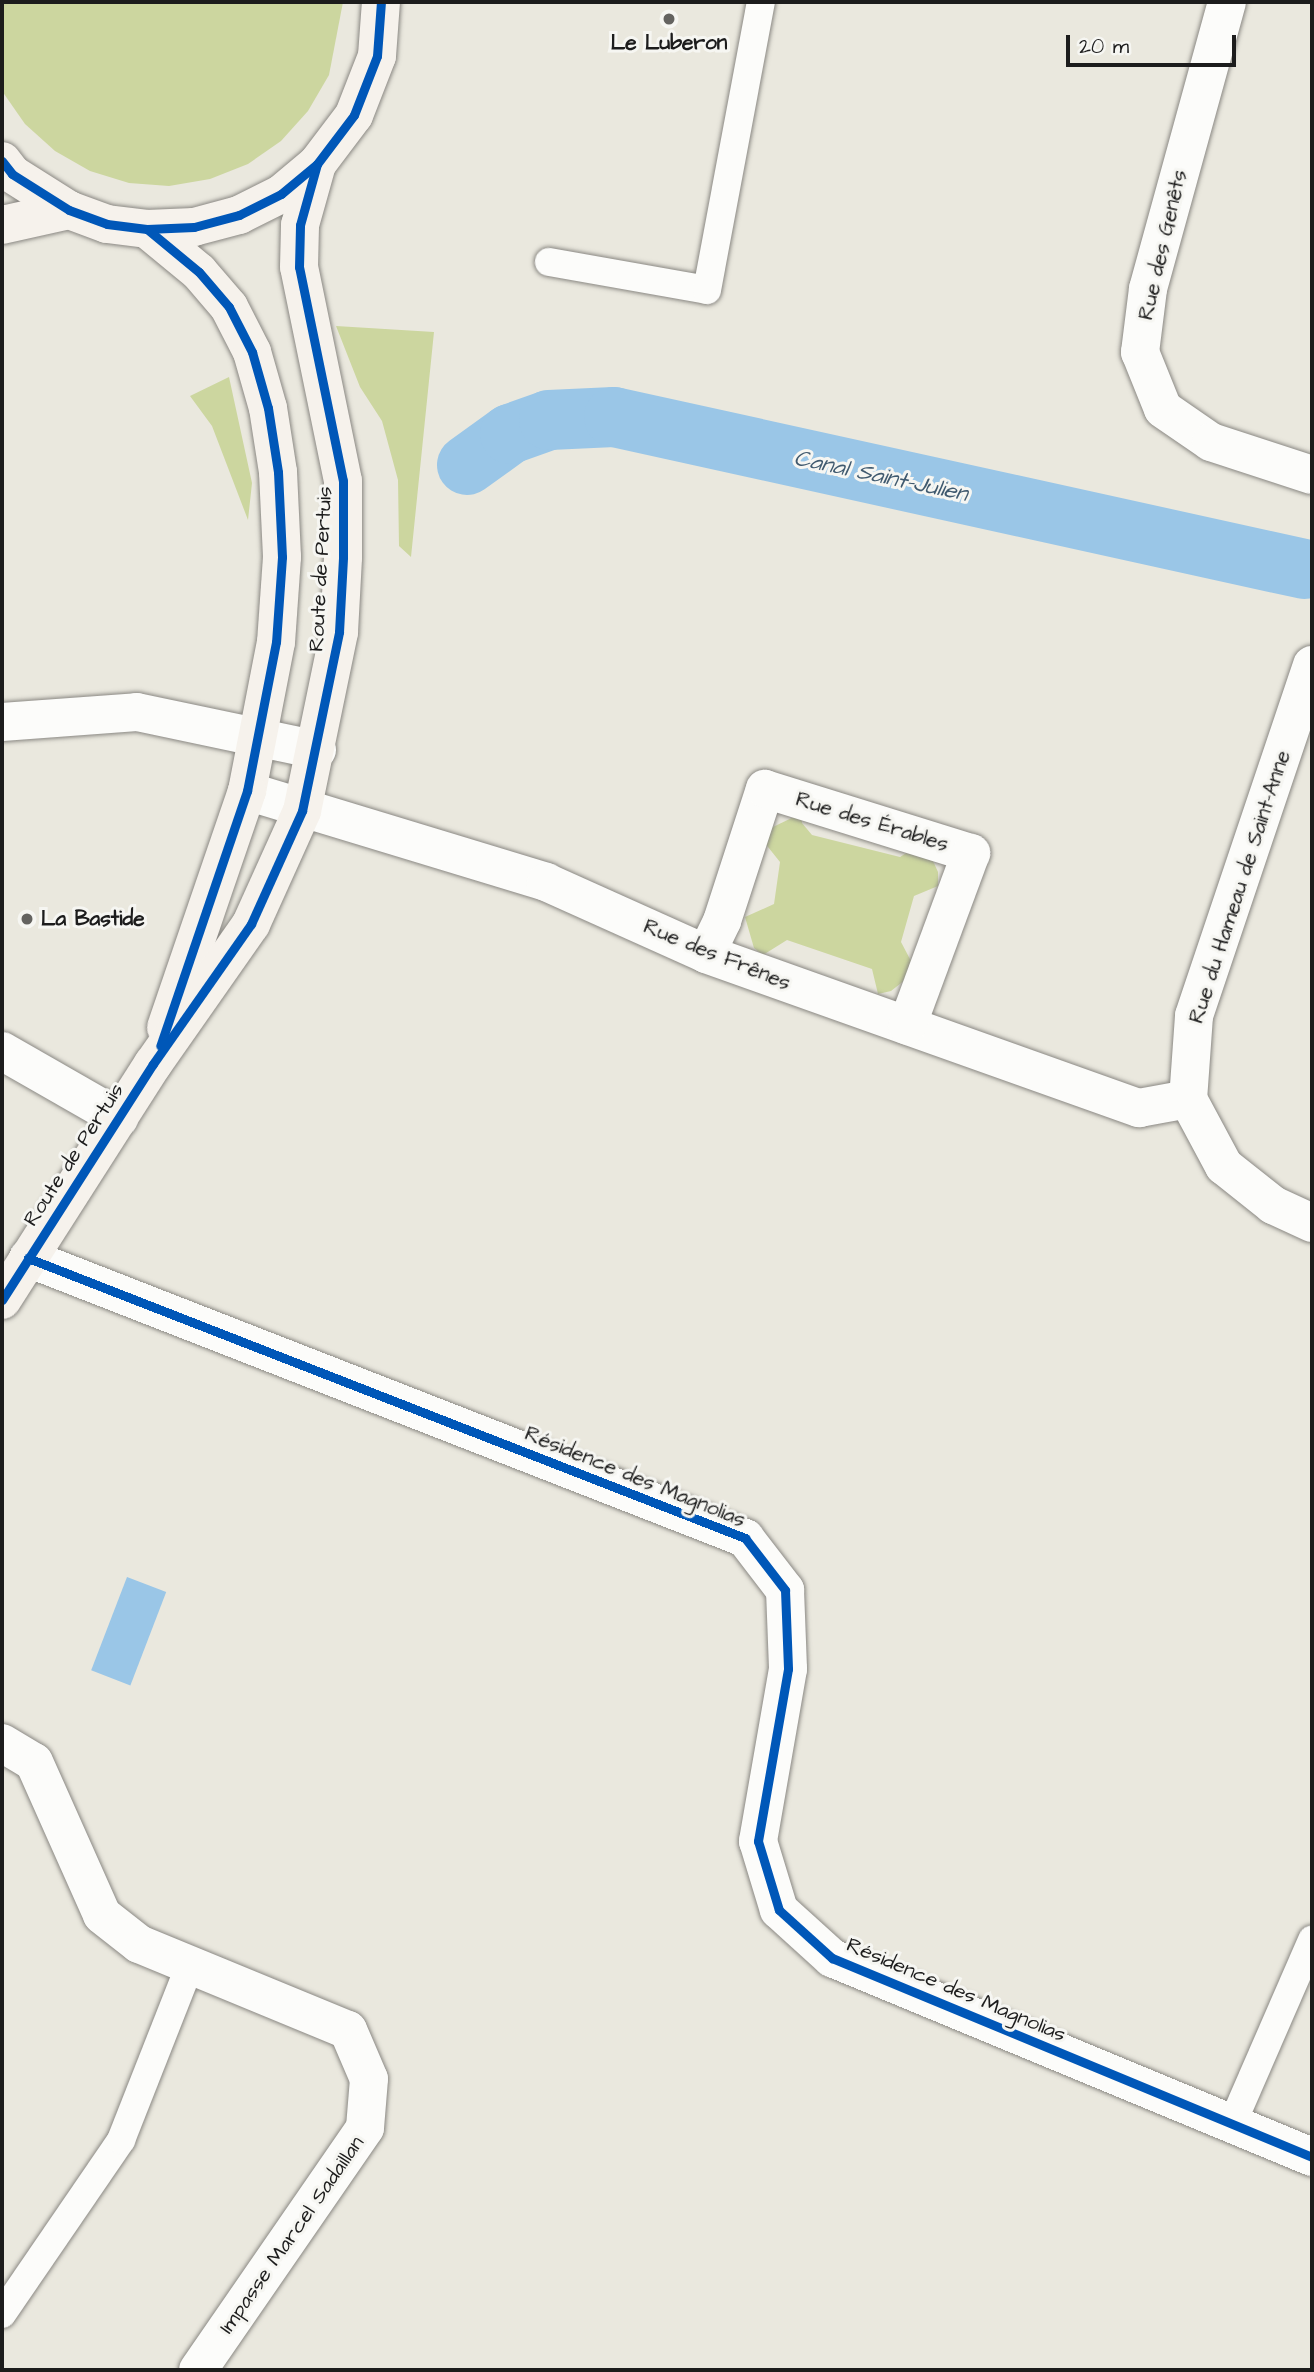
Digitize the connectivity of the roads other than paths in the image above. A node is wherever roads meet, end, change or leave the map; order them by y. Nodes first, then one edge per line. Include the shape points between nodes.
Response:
1 (381, 2) edge
2 (761, 2) edge
3 (1227, 2) edge
4 (2, 161) edge
5 (317, 164) junction
6 (69, 210) junction
7 (2, 225) edge
8 (147, 229) junction
9 (549, 262) dead end
10 (1312, 475) edge
11 (1312, 665) edge
12 (2, 722) edge
13 (258, 738) junction
14 (317, 750) junction
15 (247, 791) junction
16 (302, 811) junction
17 (706, 954) junction
18 (907, 1026) junction
19 (2, 1051) edge
20 (153, 1064) junction
21 (1188, 1099) junction
22 (119, 1118) junction
23 (1312, 1223) edge
24 (28, 1258) junction
25 (2, 1300) edge
26 (2, 1743) edge
27 (1312, 1940) edge
28 (190, 1965) junction
29 (1232, 2124) junction
30 (1312, 2157) edge
31 (2, 2314) edge
32 (198, 2370) edge

1 - 5 main road via 377,56 354,114
2 - 9 lane via 707,290
3 - 10 street, Rue des Genêts via 1148,289 1140,352 1163,409 1211,442
4 - 6 main road via 12,174
5 - 8 main road via 281,194 239,215 194,227
5 - 14 main road, Route de Pertuis via 300,225 299,267 343,481 343,557 339,632
6 - 7 main road
6 - 8 main road via 107,224
8 - 13 main road, Route de Pertuis via 199,272 229,307 252,352 268,408 278,472 282,557 276,642
11 - 21 street, Rue du Hameau de Saint-Anne via 1194,1016
12 - 13 street via 136,712
13 - 14 street
13 - 15 main road, Route de Pertuis
14 - 16 main road, Route de Pertuis
15 - 16 street, Rue des Frênes
15 - 20 main road, Route de Pertuis
16 - 17 street, Rue des Frênes via 546,882
16 - 20 main road, Route de Pertuis via 251,924
17 - 18 street, Rue des Frênes
17 - 18 street, Rue des Érables via 722,921 765,789 971,853
18 - 21 street, Rue des Frênes via 1139,1108
19 - 22 street
20 - 22 main road, Route de Pertuis
21 - 23 street via 1224,1166 1273,1205
22 - 24 main road, Route de Pertuis
24 - 25 main road, Route de Pertuis
24 - 29 street, Résidence des Magnolias via 745,1538 785,1590 788,1669 758,1841 779,1910 832,1958
26 - 28 street, Impasse Marcel Sadaillan via 34,1762 102,1915 139,1944
27 - 29 lane
28 - 31 lane via 121,2140
28 - 32 street, Impasse Marcel Sadaillan via 348,2030 369,2079 365,2128
29 - 30 street, Résidence des Magnolias

